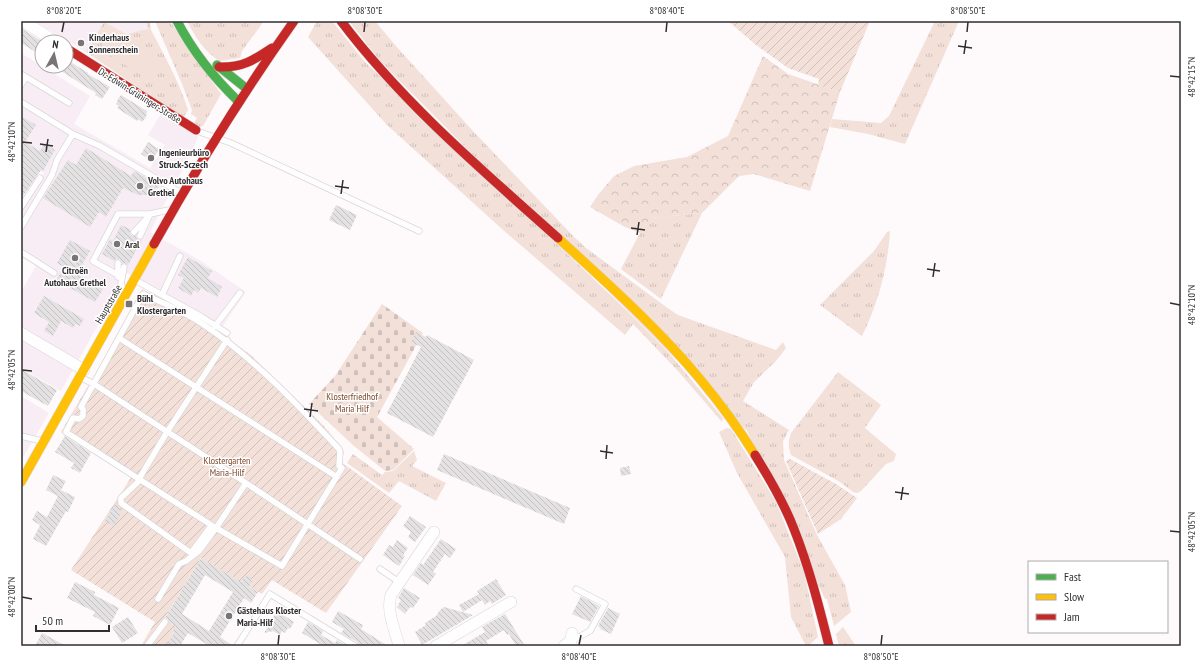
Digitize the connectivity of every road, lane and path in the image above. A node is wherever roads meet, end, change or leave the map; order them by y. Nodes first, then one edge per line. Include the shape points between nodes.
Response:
1 (23, 21) edge
2 (177, 21) edge
3 (294, 21) edge
4 (341, 21) edge
5 (43, 34) edge
6 (278, 44) junction
7 (74, 53) edge
8 (196, 53) junction
9 (219, 67) junction
10 (23, 75) edge
11 (21, 85) edge
12 (247, 89) junction
13 (21, 102) edge
14 (239, 102) junction
15 (69, 104) dead end
16 (196, 130) joint
17 (72, 134) junction
18 (216, 137) junction
19 (40, 178) dead end
20 (182, 194) junction
21 (21, 207) edge
22 (174, 210) junction
23 (150, 214) junction
24 (21, 228) edge
25 (419, 231) dead end
26 (134, 232) dead end
27 (140, 236) dead end
28 (21, 252) edge
29 (180, 256) dead end
30 (118, 263) dead end
31 (124, 267) dead end
32 (54, 273) dead end
33 (118, 275) junction
34 (135, 280) junction
35 (121, 284) junction
36 (240, 293) dead end
37 (162, 295) junction
38 (125, 296) junction
39 (215, 326) junction
40 (21, 333) edge
41 (227, 333) dead end
42 (119, 338) junction
43 (227, 340) junction
44 (82, 373) junction
45 (94, 384) junction
46 (197, 387) junction
47 (167, 432) junction
48 (21, 436) edge
49 (44, 441) junction
50 (337, 477) junction
51 (139, 479) junction
52 (21, 482) edge
53 (246, 483) junction
54 (308, 524) junction
55 (213, 527) junction
56 (434, 532) dead end
57 (360, 559) dead end
58 (380, 569) dead end
59 (399, 582) junction
60 (576, 588) dead end
61 (158, 599) dead end
62 (511, 602) dead end
63 (165, 622) dead end
64 (569, 640) edge
65 (147, 646) edge
66 (237, 646) edge
67 (355, 646) edge
68 (399, 646) edge
69 (436, 646) edge
70 (829, 646) edge

1 - 5 street
2 - 8 main road
3 - 6 main road, Hauptstraße
4 - 70 main road via 369,57 434,125 627,302 699,377 732,420 777,491 808,564
6 - 9 main road via 242,66
6 - 12 main road, Hauptstraße
7 - 16 main road, Dr.-Edwin-Grüninger-Straße
8 - 9 main road
8 - 14 main road via 222,86
9 - 12 main road
10 - 11 lane
10 - 15 lane
12 - 14 main road, Hauptstraße
13 - 17 lane
14 - 18 main road, Hauptstraße
16 - 18 lane, Dr.-Edwin-Grüninger-Straße
17 - 20 lane via 100,146
17 - 24 lane
18 - 20 main road, Hauptstraße
18 - 25 lane
19 - 21 lane
20 - 22 main road, Hauptstraße
22 - 23 lane
22 - 34 main road, Hauptstraße
23 - 26 lane
23 - 27 lane
23 - 33 lane via 118,214 93,261
28 - 32 lane
29 - 37 lane
30 - 33 lane
31 - 35 lane
33 - 35 lane
34 - 37 lane
34 - 38 main road, Hauptstraße
35 - 38 lane
36 - 39 lane
37 - 39 lane
38 - 44 main road, Hauptstraße
39 - 41 lane
40 - 44 street
42 - 43 lane via 143,294 179,310
42 - 45 lane
42 - 46 lane
43 - 46 lane
43 - 50 lane via 270,378 339,448 339,466 343,465
44 - 45 lane
44 - 49 main road, Hauptstraße
45 - 47 lane
45 - 51 lane via 81,407 84,416 74,418 66,432
46 - 47 lane
46 - 50 lane
47 - 51 lane
47 - 53 lane
48 - 49 lane
49 - 52 main road, Hauptstraße
50 - 54 lane
51 - 55 lane
51 - 55 lane via 121,498 121,503 191,553
53 - 54 lane
53 - 55 lane
54 - 55 lane via 282,566
54 - 57 lane
55 - 61 lane via 199,551 179,564
56 - 59 street
58 - 59 lane
59 - 68 street via 389,603
60 - 64 lane via 605,604 590,631
62 - 69 street
63 - 65 lane
66 - 67 lane via 270,594

